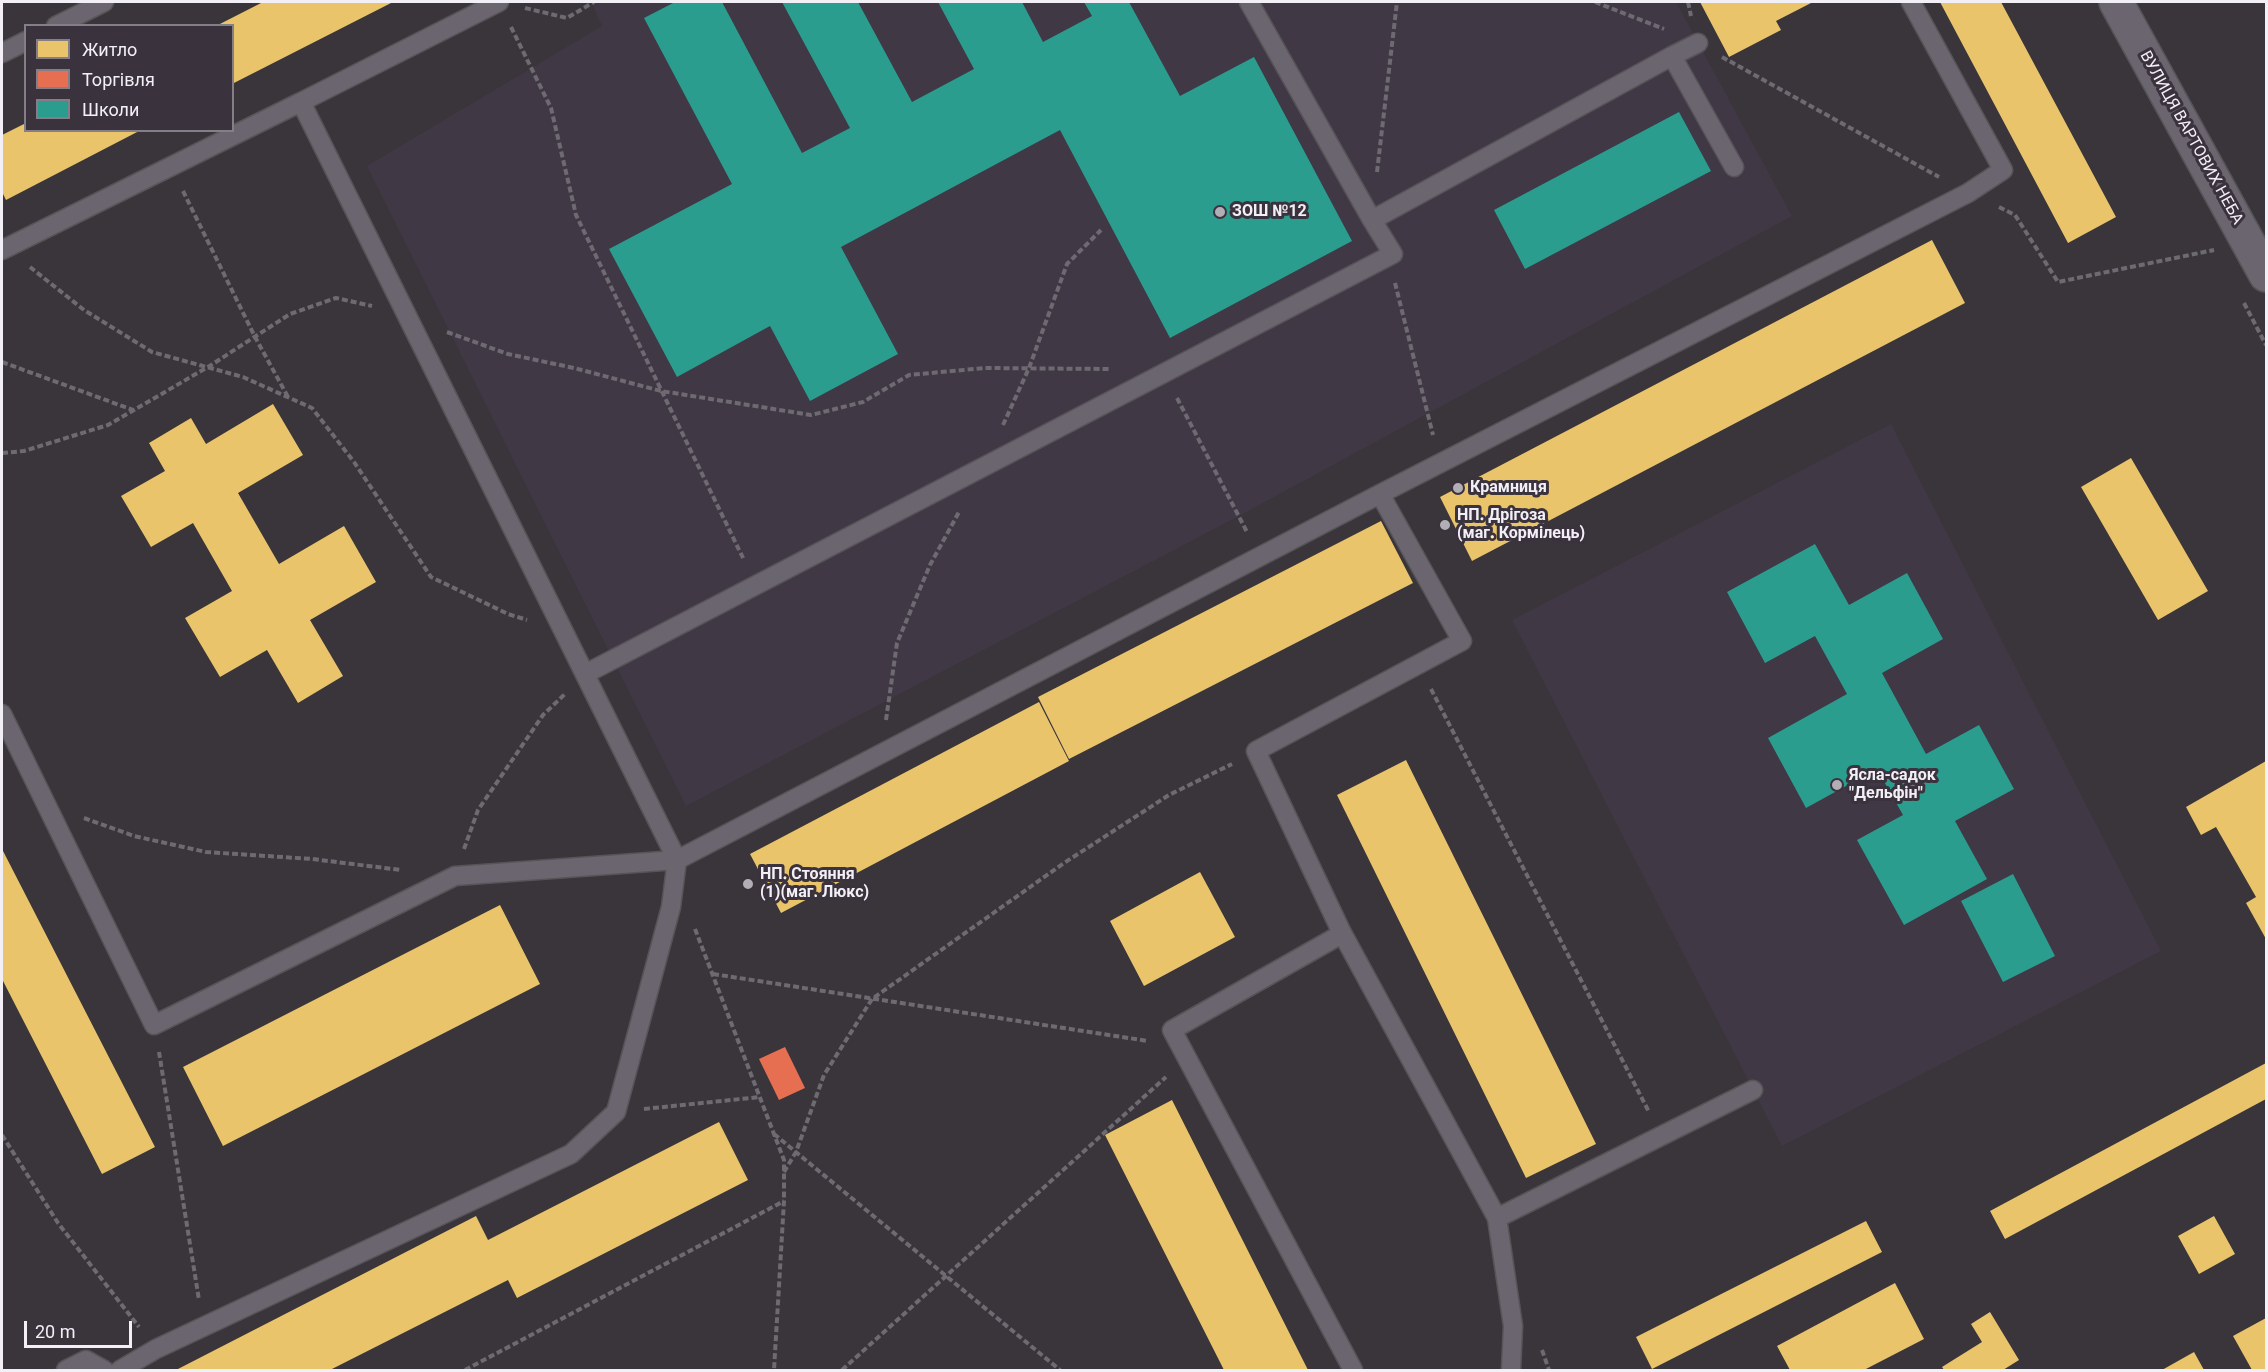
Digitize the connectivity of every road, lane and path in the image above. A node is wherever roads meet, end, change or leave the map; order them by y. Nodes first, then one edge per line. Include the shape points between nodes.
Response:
1 (104, 2) edge
2 (500, 2) edge
3 (594, 2) edge
4 (1249, 2) edge
5 (1397, 2) edge
6 (1595, 2) edge
7 (1911, 2) edge
8 (2116, 2) edge
9 (60, 24) edge
10 (24, 42) edge
11 (1698, 43) joint
12 (2, 53) edge
13 (1672, 56) junction
14 (301, 102) junction
15 (170, 166) junction
16 (1734, 167) dead end
17 (1372, 220) junction
18 (4, 249) edge
19 (1388, 256) junction
20 (2266, 275) edge
21 (408, 317) junction
22 (255, 337) junction
23 (2, 362) edge
24 (208, 367) junction
25 (1164, 373) junction
26 (661, 392) junction
27 (288, 397) junction
28 (133, 410) junction
29 (2, 453) edge
30 (1440, 463) junction
31 (1380, 494) junction
32 (1259, 557) junction
33 (756, 585) junction
34 (565, 632) junction
35 (1419, 664) junction
36 (585, 674) junction
37 (2, 714) edge
38 (1256, 751) junction
39 (46, 805) junction
40 (677, 860) junction
41 (455, 876) junction
42 (675, 878) junction
43 (1341, 931) junction
44 (712, 974) junction
45 (872, 999) junction
46 (154, 1025) junction
47 (1184, 1052) junction
48 (1754, 1090) dead end
49 (760, 1097) junction
50 (616, 1112) junction
51 (774, 1133) junction
52 (2, 1135) edge
53 (1662, 1136) junction
54 (796, 1152) junction
55 (784, 1172) junction
56 (784, 1201) junction
57 (1497, 1218) junction
58 (946, 1276) junction
59 (204, 1327) junction
60 (156, 1349) junction
61 (66, 1371) edge
62 (104, 1371) edge
63 (120, 1371) edge
64 (465, 1371) edge
65 (774, 1371) edge
66 (842, 1371) edge
67 (1060, 1371) edge
68 (1353, 1371) edge
69 (1511, 1371) edge

1 - 9 lane
2 - 3 path via 567,18
2 - 14 lane
2 - 26 path via 551,108 576,215
4 - 17 lane
5 - 17 path
6 - 11 path
7 - 30 lane via 2003,170 1968,193
8 - 20 street, ВУЛИЦЯ ВАРТОВИХ НЕБА
10 - 12 lane
11 - 13 lane
13 - 16 lane
13 - 17 lane
14 - 15 lane
14 - 21 lane
15 - 18 lane
15 - 22 path
17 - 19 lane via 1393,254
18 - 24 path via 84,310 152,352
19 - 25 lane
19 - 30 path
21 - 22 path via 336,298 290,314
21 - 26 path via 508,354
21 - 34 lane
22 - 24 path
22 - 27 path
23 - 28 path
24 - 27 path
24 - 28 path
25 - 26 path via 1093,368 985,368 909,375 863,402 811,415
25 - 32 path
25 - 33 lane
26 - 33 path
27 - 34 path via 312,408 354,462 431,577 508,614
28 - 29 path via 108,425 24,451
30 - 31 lane
31 - 32 lane
31 - 35 lane via 1462,641
32 - 40 lane
33 - 36 lane
34 - 36 lane
35 - 38 lane
35 - 53 path
36 - 40 lane
36 - 41 path via 543,715 478,810
37 - 39 lane
38 - 43 lane
38 - 45 path via 1168,795 1064,863
39 - 41 path via 134,836 206,852 312,859
39 - 46 lane
40 - 41 lane
40 - 42 lane
41 - 46 lane
42 - 44 path
42 - 50 lane via 671,907
43 - 47 lane via 1172,1030
43 - 57 lane
44 - 45 path
44 - 49 path
45 - 47 path
45 - 54 path via 824,1075
46 - 59 path
47 - 58 path
47 - 68 lane
48 - 53 lane
49 - 50 path
49 - 51 path
50 - 59 lane via 571,1154
51 - 54 path
51 - 55 path
52 - 60 path via 58,1223
53 - 57 lane
54 - 55 path
54 - 58 path
55 - 56 path
56 - 64 path
56 - 65 path
57 - 69 lane via 1513,1326
58 - 66 path
58 - 67 path
59 - 60 lane
60 - 63 lane
61 - 62 lane via 86,1360

